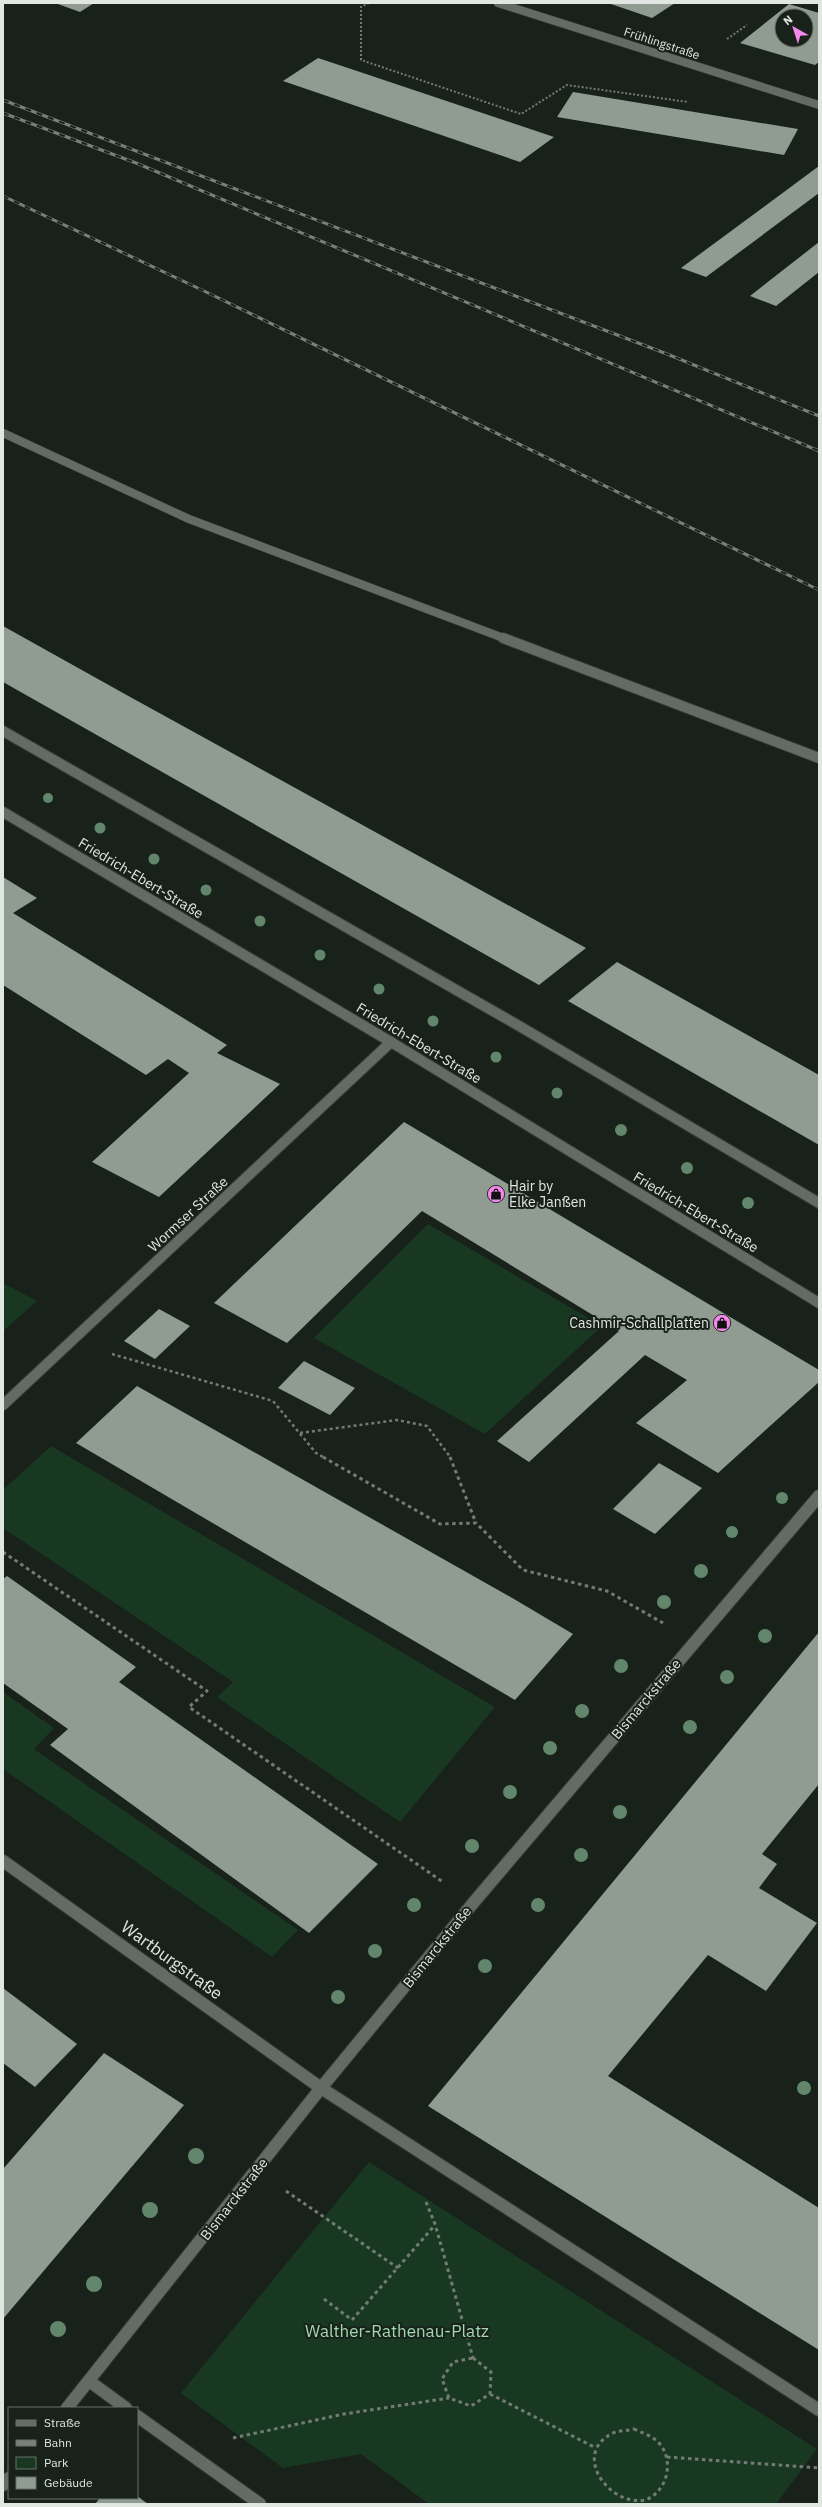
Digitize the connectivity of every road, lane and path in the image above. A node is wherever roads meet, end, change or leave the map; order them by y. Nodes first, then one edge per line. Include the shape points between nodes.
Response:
1 (369, 3) edge
2 (498, 3) edge
3 (692, 103) dead end
4 (819, 105) edge
5 (3, 433) edge
6 (3, 732) edge
7 (819, 758) edge
8 (3, 812) edge
9 (392, 1042) junction
10 (819, 1203) edge
11 (819, 1303) edge
12 (78, 1336) junction
13 (3, 1406) edge
14 (300, 1433) junction
15 (819, 1496) edge
16 (476, 1523) junction
17 (3, 1552) edge
18 (695, 1641) junction
19 (3, 1860) edge
20 (474, 1902) junction
21 (321, 2088) junction
22 (257, 2170) junction
23 (424, 2196) dead end
24 (435, 2224) junction
25 (398, 2268) junction
26 (324, 2299) dead end
27 (473, 2358) junction
28 (89, 2382) junction
29 (490, 2394) junction
30 (450, 2398) junction
31 (68, 2407) edge
32 (125, 2407) edge
33 (819, 2410) edge
34 (138, 2417) edge
35 (596, 2448) junction
36 (184, 2449) junction
37 (667, 2457) junction
38 (819, 2468) edge
39 (599, 2486) dead end
40 (604, 2491) dead end
41 (610, 2495) dead end
42 (615, 2500) dead end
43 (260, 2504) edge

1 - 3 path via 361,8 360,60 521,114 567,85
2 - 4 street, Frühlingstraße
5 - 7 street via 188,520
6 - 10 street via 514,1023
8 - 9 street, Friedrich-Ebert-Straße
9 - 11 street, Friedrich-Ebert-Straße
9 - 12 street, Wormser Straße
12 - 13 street, Wormser Straße
12 - 14 path via 105,1352 273,1401
14 - 16 path via 316,1453 440,1524
14 - 16 path via 397,1420 427,1426 450,1456
15 - 18 street, Bismarckstraße
16 - 18 path via 523,1570 607,1591
17 - 20 path via 207,1691 189,1707
18 - 20 street, Bismarckstraße
19 - 21 street, Wartburgstraße
20 - 21 street, Bismarckstraße
21 - 22 street, Bismarckstraße
21 - 33 street
22 - 25 path
22 - 28 street, Bismarckstraße
23 - 24 path
24 - 25 path
24 - 27 path
25 - 26 path via 352,2320
27 - 29 path via 491,2372
27 - 30 path via 453,2362 442,2379
28 - 31 street, Bismarckstraße
28 - 32 street
29 - 30 path via 471,2406
29 - 35 path
30 - 36 path via 344,2414
34 - 36 street
35 - 37 path via 612,2434 634,2429 654,2438
35 - 39 path via 592,2468
36 - 43 street
37 - 38 path
37 - 42 path via 667,2478 656,2495 636,2504
40 - 41 path

